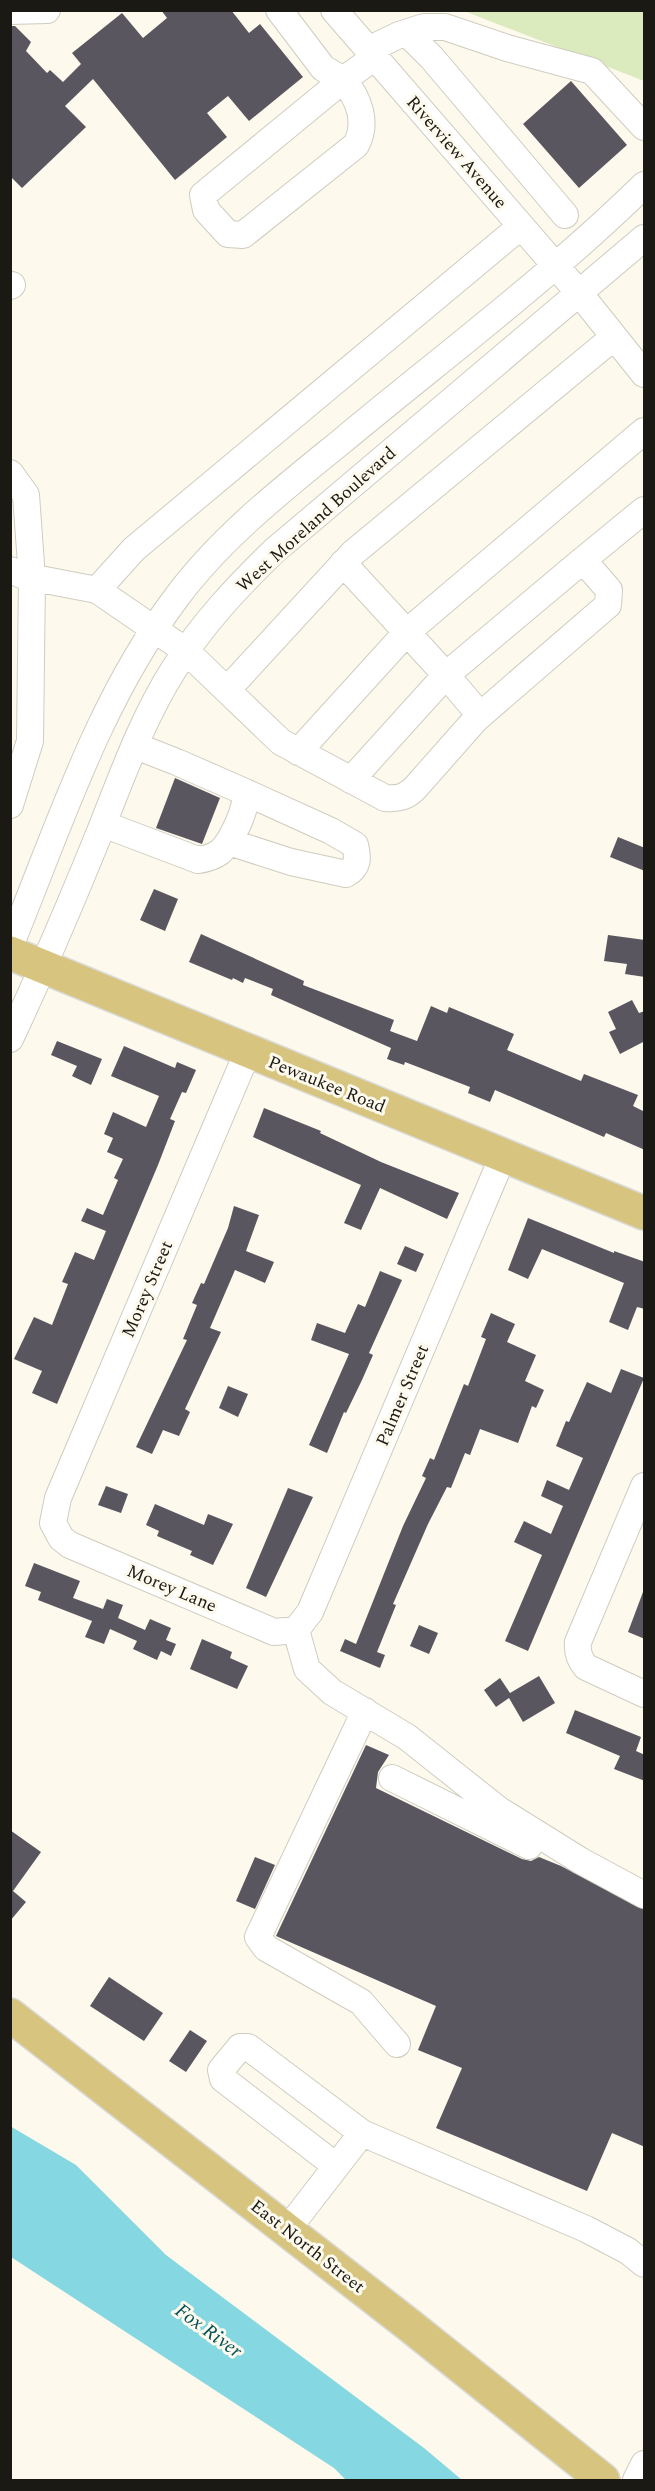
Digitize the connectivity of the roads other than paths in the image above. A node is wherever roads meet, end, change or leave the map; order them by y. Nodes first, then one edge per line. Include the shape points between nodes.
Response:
1 (47, 10) edge
2 (279, 10) edge
3 (334, 10) edge
4 (10, 11) edge
5 (399, 35) junction
6 (372, 54) junction
7 (343, 80) junction
8 (645, 127) edge
9 (645, 185) edge
10 (565, 214) dead end
11 (521, 226) junction
12 (645, 238) edge
13 (555, 266) junction
14 (580, 294) junction
15 (614, 337) junction
16 (645, 374) edge
17 (645, 431) edge
18 (10, 473) edge
19 (645, 510) edge
20 (583, 560) junction
21 (343, 563) junction
22 (22, 574) edge
23 (97, 590) junction
24 (153, 629) junction
25 (407, 632) junction
26 (186, 651) junction
27 (446, 675) junction
28 (227, 690) junction
29 (480, 716) junction
30 (136, 746) junction
31 (298, 752) junction
32 (351, 780) junction
33 (245, 792) junction
34 (10, 805) edge
35 (59, 825) junction
36 (99, 833) junction
37 (229, 842) junction
38 (10, 946) edge
39 (10, 953) edge
40 (45, 966) junction
41 (10, 1039) edge
42 (248, 1051) junction
43 (503, 1156) junction
44 (645, 1213) edge
45 (644, 1485) edge
46 (54, 1529) joint
47 (296, 1630) junction
48 (645, 1694) edge
49 (364, 1711) junction
50 (393, 1778) dead end
51 (559, 1848) junction
52 (645, 1895) edge
53 (10, 2015) edge
54 (397, 2044) dead end
55 (362, 2133) junction
56 (336, 2166) junction
57 (287, 2230) junction
58 (639, 2250) edge
59 (645, 2464) edge
60 (603, 2481) edge
61 (636, 2481) edge

1 - 4 street
2 - 7 street via 323,68
3 - 6 street, Riverview Avenue
5 - 6 street
5 - 8 street via 424,27 445,27 592,71
5 - 10 street via 409,35 432,58
6 - 7 street
6 - 11 street, Riverview Avenue
7 - 7 street via 354,93 360,115 363,133 356,145 243,235 228,234 206,210 202,195
9 - 13 street
11 - 13 street, Riverview Avenue
11 - 23 street via 134,549
12 - 14 street, West Moreland Boulevard
13 - 14 street, Riverview Avenue
13 - 24 street via 230,537
14 - 15 street, Riverview Avenue
14 - 26 street, West Moreland Boulevard via 274,551 239,585
15 - 16 street, Riverview Avenue
15 - 21 street
17 - 25 street
18 - 22 street via 26,495
19 - 20 street
20 - 27 street
20 - 29 street via 609,590 608,605
21 - 25 street
21 - 28 street
22 - 23 street
22 - 34 street via 30,741
23 - 24 street
24 - 26 street
24 - 35 street via 110,701
25 - 27 street
25 - 31 street
26 - 28 street
26 - 30 street, West Moreland Boulevard via 158,697
27 - 29 street
27 - 32 street
28 - 31 street via 281,742
29 - 32 street via 407,796 386,798
30 - 33 street
30 - 36 street, West Moreland Boulevard
31 - 32 street
33 - 37 street via 247,800
33 - 37 street via 355,845 357,863 346,874
35 - 36 street
35 - 38 street
36 - 37 street via 198,860 208,859
36 - 40 street, West Moreland Boulevard
39 - 40 main road, Pewaukee Road
40 - 41 street, West Moreland Boulevard
40 - 42 main road, Pewaukee Road
42 - 43 main road, Pewaukee Road
42 - 46 street, Morey Street via 58,1498
43 - 44 main road, Pewaukee Road
43 - 47 street, Palmer Street via 310,1612
45 - 48 street via 577,1650 586,1667
46 - 47 street, Morey Lane via 70,1545 274,1632
47 - 49 street via 307,1669 332,1692
49 - 51 street via 407,1737 499,1810
49 - 54 street via 258,1937 266,1948 361,2002
50 - 51 street via 530,1846
51 - 52 street
53 - 57 main road, East North Street
55 - 56 street
55 - 56 street via 248,2047 240,2047 221,2070 223,2079
55 - 58 street
56 - 57 street
57 - 60 main road, East North Street
59 - 61 street

